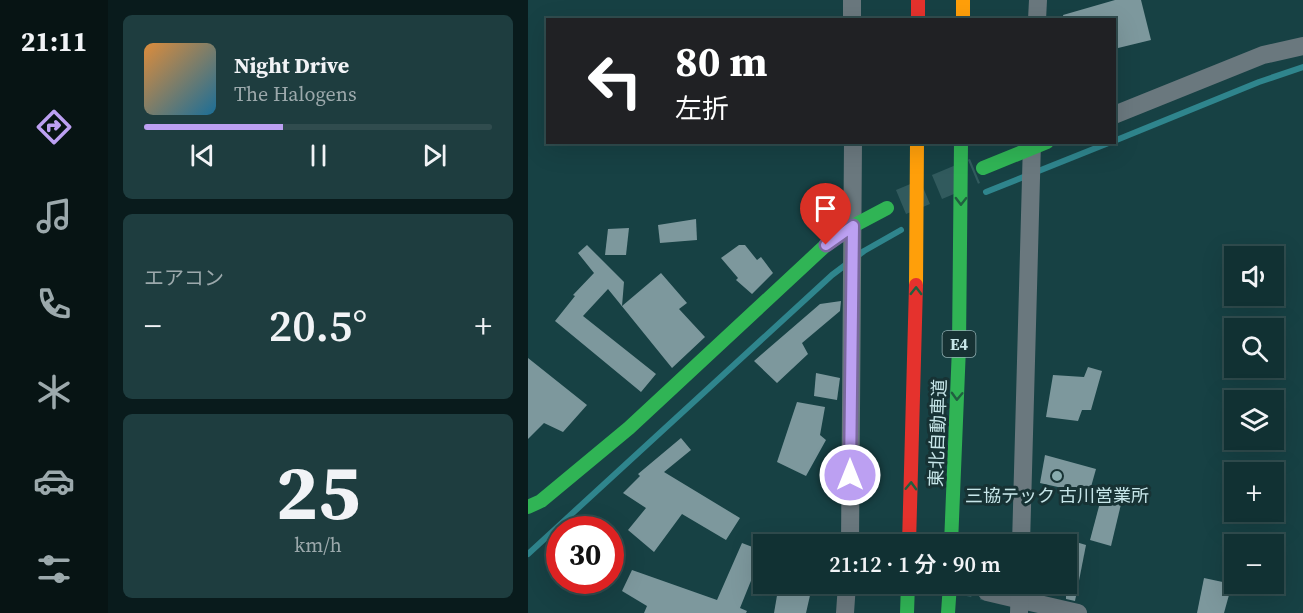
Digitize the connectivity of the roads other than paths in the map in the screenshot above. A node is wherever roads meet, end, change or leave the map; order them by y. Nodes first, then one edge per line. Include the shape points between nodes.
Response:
1 (852, 0) edge
2 (918, 0) edge
3 (963, 0) edge
4 (1038, 0) edge
5 (852, 18) edge
6 (918, 18) edge
7 (963, 18) edge
8 (1037, 18) edge
9 (1303, 46) edge
10 (1116, 114) edge
11 (853, 144) edge
12 (917, 144) edge
13 (961, 144) edge
14 (1034, 157) edge
15 (983, 168) tunnel mouth
16 (887, 208) tunnel mouth
17 (853, 226) junction
18 (528, 507) edge
19 (850, 534) edge
20 (909, 534) edge
21 (951, 534) edge
22 (1021, 534) edge
23 (847, 594) edge
24 (908, 594) edge
25 (949, 594) edge
26 (996, 594) tunnel mouth
27 (1020, 599) edge
28 (845, 613) edge
29 (907, 613) edge
30 (948, 613) edge
31 (1078, 613) edge

1 - 5 street
2 - 6 main road
3 - 7 main road
4 - 8 street
9 - 10 street via 1263,55
11 - 17 street
20 -> 12 main road, 東北自動車道
13 -> 21 main road, 東北自動車道 / E4 via 959,347
14 - 15 main road
14 - 22 street
16 - 17 main road
17 - 18 main road via 826,245 629,428 541,501
17 - 19 street
23 - 28 street
24 - 29 main road
25 - 30 main road
26 - 27 street
27 - 31 street

